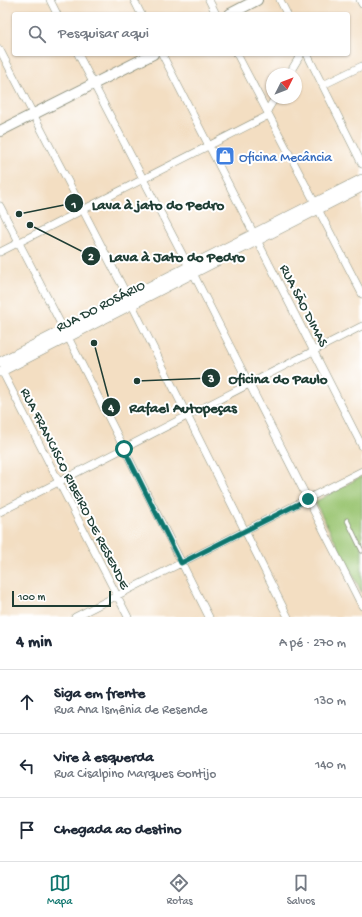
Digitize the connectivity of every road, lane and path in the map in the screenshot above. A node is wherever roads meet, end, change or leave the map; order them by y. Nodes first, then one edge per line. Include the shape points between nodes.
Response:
1 (50, 0) edge
2 (134, 0) edge
3 (209, 0) edge
4 (257, 0) edge
5 (280, 0) edge
6 (360, 0) edge
7 (362, 4) edge
8 (56, 12) edge
9 (140, 12) edge
10 (215, 12) edge
11 (234, 12) edge
12 (286, 12) edge
13 (0, 50) edge
14 (79, 56) edge
15 (149, 56) edge
16 (163, 56) edge
17 (238, 56) edge
18 (300, 56) edge
19 (308, 56) edge
20 (362, 66) edge
21 (293, 68) edge
22 (93, 84) junction
23 (323, 85) junction
24 (272, 104) edge
25 (268, 113) junction
26 (34, 114) junction
27 (0, 131) edge
28 (208, 145) junction
29 (362, 164) edge
30 (144, 179) junction
31 (362, 179) edge
32 (362, 187) edge
33 (0, 206) edge
34 (316, 206) junction
35 (82, 208) junction
36 (255, 237) junction
37 (18, 242) junction
38 (0, 252) edge
39 (191, 270) junction
40 (362, 294) edge
41 (130, 301) junction
42 (362, 326) edge
43 (66, 334) junction
44 (313, 351) junction
45 (0, 369) edge
46 (249, 384) junction
47 (187, 416) junction
48 (362, 446) edge
49 (124, 449) junction
50 (362, 471) edge
51 (59, 482) junction
52 (308, 499) junction
53 (0, 512) edge
54 (347, 520) dead end
55 (244, 531) junction
56 (361, 545) edge
57 (362, 551) edge
58 (181, 563) junction
59 (117, 596) junction
60 (362, 606) edge
61 (75, 617) edge
62 (128, 617) edge
63 (208, 617) edge
64 (288, 617) edge

1 - 8 street
2 - 9 street
3 - 10 street
4 - 11 main road
5 - 12 street
6 - 7 street
13 - 26 street
14 - 22 street
15 - 22 main road
16 - 28 street, RUA SÃO DIMAS
17 - 25 street
18 - 21 street
19 - 23 street
20 - 23 street
22 - 26 main road
22 - 30 street
23 - 29 street
24 - 25 street
25 - 28 street
25 - 34 street
26 - 27 main road
26 - 35 street
28 - 30 street
28 - 36 street, RUA SÃO DIMAS
30 - 35 street
30 - 39 street
31 - 34 main road, RUA DO ROSÁRIO
32 - 34 main road, RUA DO ROSÁRIO
33 - 37 street
34 - 36 main road, RUA DO ROSÁRIO
34 - 40 street
35 - 37 street
35 - 41 street
36 - 39 main road, RUA DO ROSÁRIO
36 - 44 street, RUA SÃO DIMAS
37 - 38 street
37 - 43 street
39 - 41 main road, RUA DO ROSÁRIO
39 - 46 street
41 - 43 main road, RUA DO ROSÁRIO
41 - 47 street
42 - 44 street
43 - 45 main road, RUA DO ROSÁRIO
43 - 49 street
44 - 46 street
44 - 48 street, RUA SÃO DIMAS
45 - 51 street, RUA FRANCISCO RIBEIRO DE RESENDE
46 - 47 street
46 - 52 street
47 - 49 street
47 - 55 street
49 - 51 street
49 - 58 street
50 - 52 street
51 - 53 street
51 - 59 street, RUA FRANCISCO RIBEIRO DE RESENDE
52 - 55 street
52 - 60 street
54 - 56 lane
55 - 58 street
55 - 64 street
56 - 57 lane
58 - 59 street
58 - 63 street
59 - 61 street
59 - 62 street, RUA FRANCISCO RIBEIRO DE RESENDE

